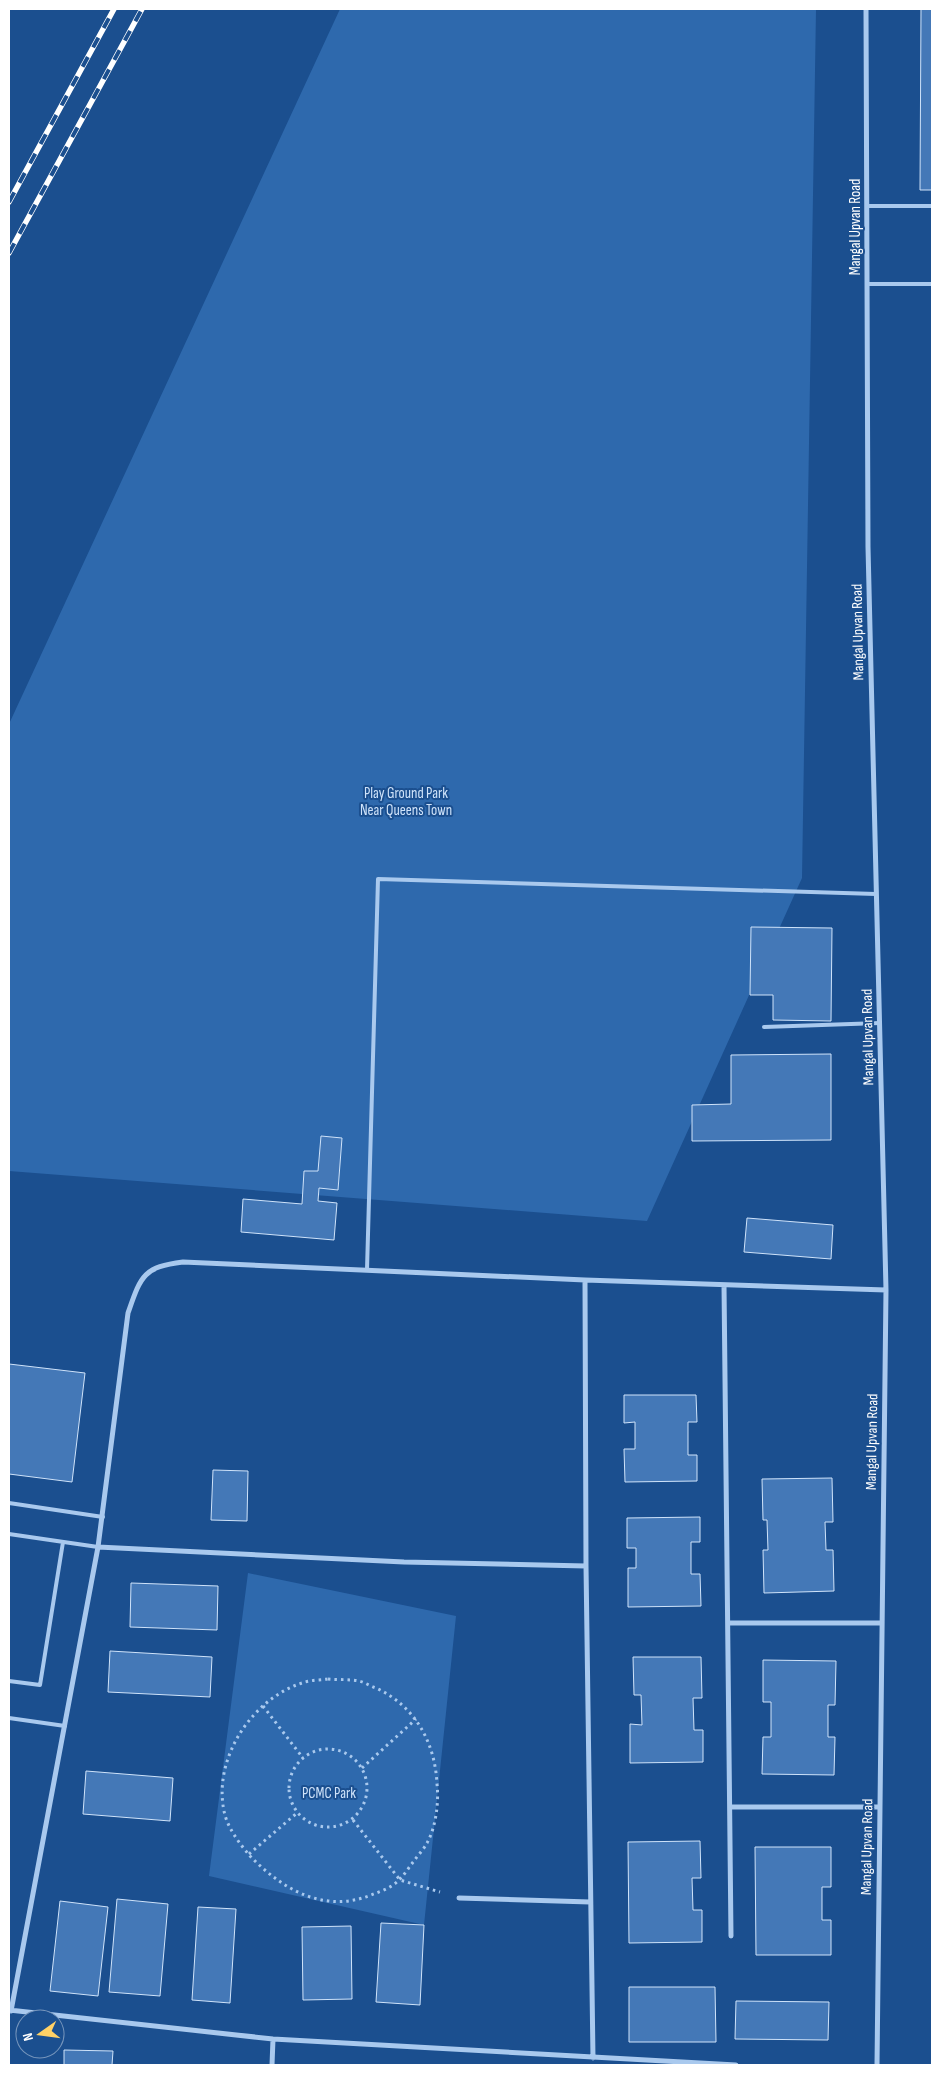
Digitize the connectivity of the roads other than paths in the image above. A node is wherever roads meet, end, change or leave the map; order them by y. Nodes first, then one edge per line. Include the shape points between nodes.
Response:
1 (866, 9) edge
2 (867, 206) junction
3 (932, 206) edge
4 (867, 284) junction
5 (932, 284) edge
6 (876, 894) junction
7 (880, 1023) junction
8 (764, 1027) dead end
9 (367, 1270) junction
10 (585, 1280) junction
11 (724, 1285) junction
12 (886, 1290) junction
13 (9, 1503) edge
14 (103, 1517) junction
15 (9, 1534) edge
16 (63, 1542) junction
17 (98, 1547) junction
18 (586, 1566) junction
19 (728, 1622) junction
20 (882, 1623) junction
21 (9, 1681) edge
22 (9, 1718) edge
23 (65, 1726) junction
24 (730, 1807) junction
25 (880, 1807) junction
26 (460, 1898) road end
27 (590, 1902) junction
28 (731, 1936) dead end
29 (10, 2010) edge
30 (273, 2039) junction
31 (593, 2058) junction
32 (272, 2065) edge
33 (736, 2065) edge
34 (878, 2065) edge

1 - 2 street, Mangal Upvan Road
2 - 3 lane
2 - 4 street, Mangal Upvan Road
4 - 5 lane
4 - 6 street, Mangal Upvan Road via 868,548
6 - 7 street, Mangal Upvan Road
6 - 9 lane via 378,879
7 - 8 lane
7 - 12 street, Mangal Upvan Road
9 - 10 street
9 - 14 street via 183,1262 163,1265 145,1274 128,1313
10 - 11 street
10 - 18 street
11 - 12 street
11 - 19 street
12 - 20 street, Mangal Upvan Road
13 - 14 lane
14 - 17 street
15 - 16 lane
16 - 17 lane
16 - 21 lane via 40,1684
17 - 18 street via 404,1562
17 - 23 street
18 - 27 street
19 - 20 street
19 - 24 street
20 - 25 street, Mangal Upvan Road
22 - 23 lane
23 - 29 street
24 - 25 street
24 - 28 street
25 - 34 street, Mangal Upvan Road
26 - 27 street
27 - 31 street
29 - 30 street
30 - 31 street
30 - 32 street
31 - 33 street

